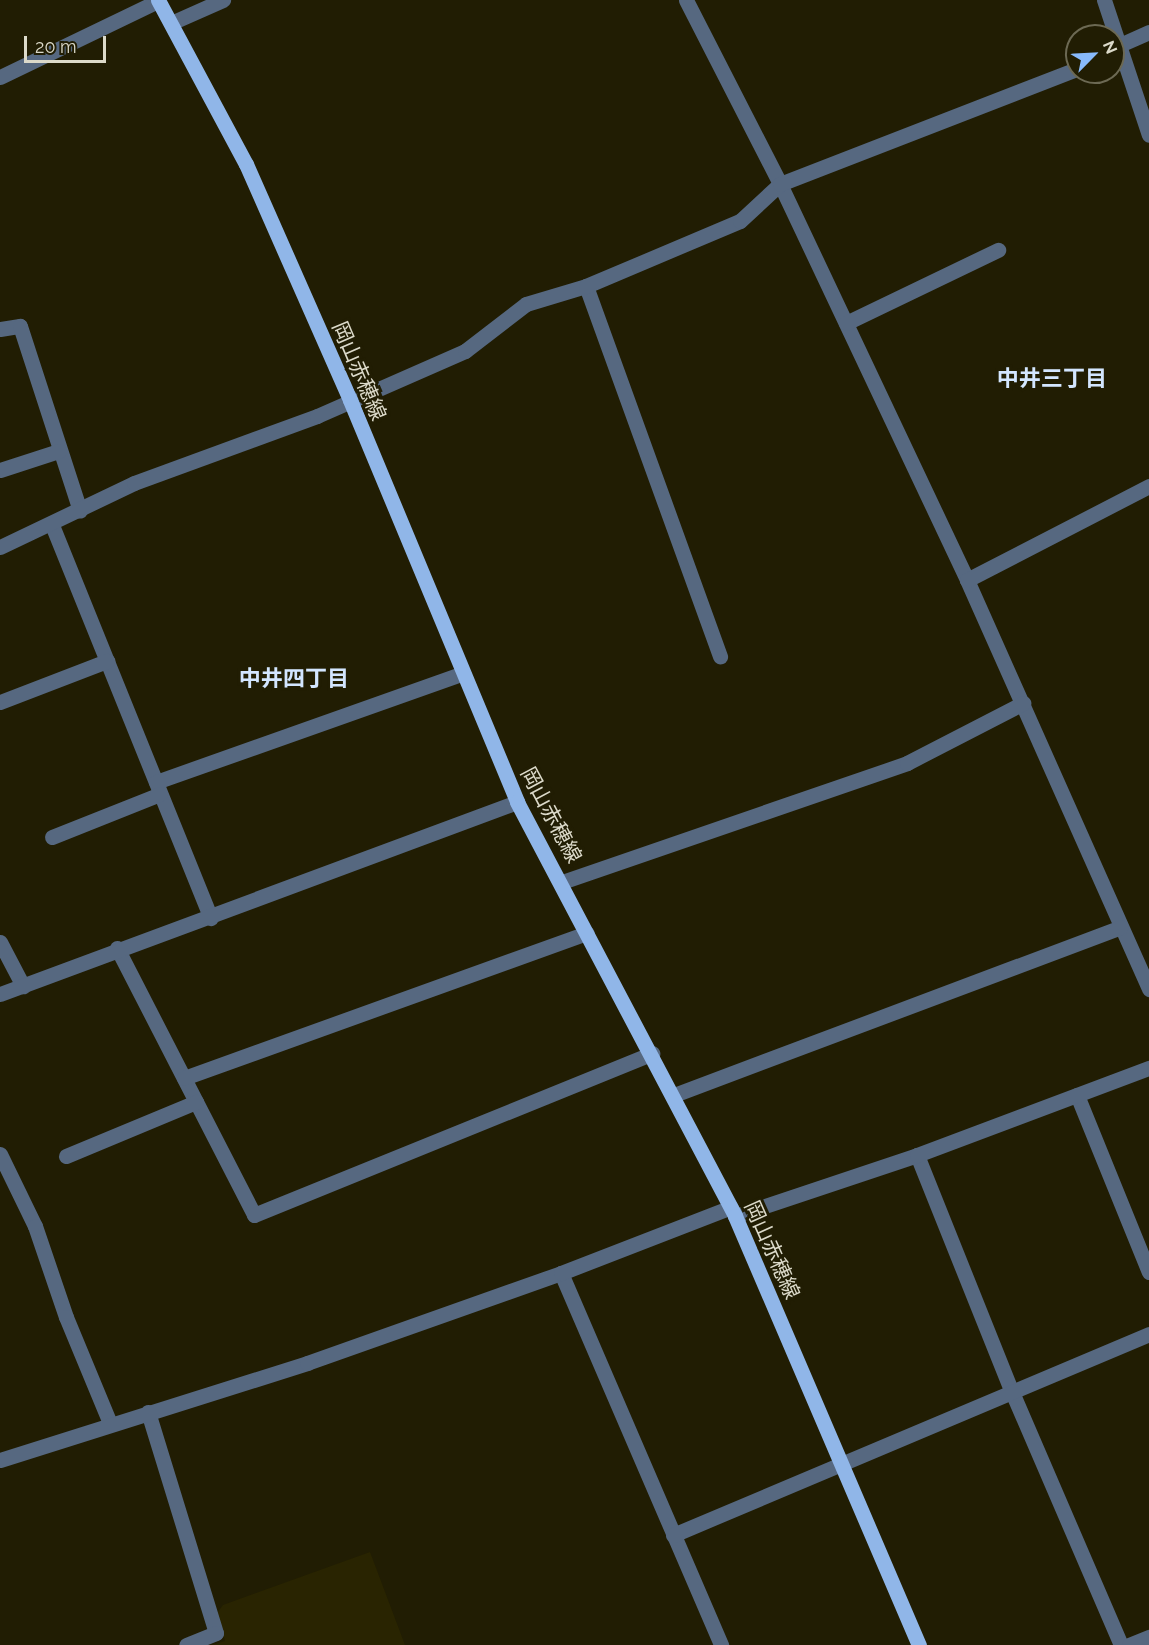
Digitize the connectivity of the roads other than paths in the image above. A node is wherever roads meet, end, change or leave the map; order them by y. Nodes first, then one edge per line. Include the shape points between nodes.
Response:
1 (158, 0) edge
2 (223, 0) edge
3 (686, 0) edge
4 (1104, 0) edge
5 (171, 23) junction
6 (1110, 24) edge
7 (1149, 32) edge
8 (1125, 42) edge
9 (1125, 70) edge
10 (1065, 74) edge
11 (0, 77) edge
12 (1149, 135) edge
13 (780, 184) junction
14 (998, 250) dead end
15 (586, 286) junction
16 (846, 323) junction
17 (0, 329) edge
18 (350, 400) junction
19 (60, 451) junction
20 (0, 470) edge
21 (1149, 486) edge
22 (80, 511) junction
23 (52, 525) junction
24 (0, 548) edge
25 (967, 580) junction
26 (720, 656) dead end
27 (107, 662) junction
28 (463, 673) junction
29 (0, 702) edge
30 (1023, 703) junction
31 (158, 788) junction
32 (517, 802) junction
33 (52, 837) dead end
34 (562, 882) junction
35 (211, 918) junction
36 (1120, 927) junction
37 (587, 933) junction
38 (0, 942) edge
39 (117, 948) junction
40 (23, 986) junction
41 (1149, 989) edge
42 (0, 994) edge
43 (652, 1053) junction
44 (1149, 1068) edge
45 (184, 1078) junction
46 (674, 1095) junction
47 (1077, 1095) junction
48 (196, 1102) junction
49 (0, 1154) edge
50 (917, 1155) junction
51 (66, 1156) dead end
52 (733, 1212) junction
53 (1149, 1272) edge
54 (561, 1273) junction
55 (1149, 1334) edge
56 (1012, 1392) junction
57 (148, 1412) junction
58 (110, 1423) junction
59 (0, 1460) edge
60 (842, 1464) junction
61 (673, 1535) junction
62 (1149, 1637) edge
63 (186, 1645) edge
64 (721, 1645) edge
65 (919, 1645) edge
66 (1121, 1645) edge
67 (1129, 1645) edge

1 - 5 main road, 岡山赤穂線
1 - 11 street
2 - 5 street
3 - 13 street
4 - 6 street
5 - 18 main road, 岡山赤穂線 via 246,164
7 - 8 street
9 - 12 street
10 - 13 street
13 - 15 street via 740,221
13 - 16 street
14 - 16 street
15 - 18 street via 526,304 465,351
15 - 26 street
16 - 25 street
17 - 19 street via 20,326
18 - 22 street via 134,483
18 - 28 main road, 岡山赤穂線
19 - 20 street
19 - 22 street
21 - 25 street
22 - 23 street
23 - 24 street
23 - 27 street
25 - 30 street
27 - 29 street
27 - 31 street
28 - 31 street
28 - 32 main road, 岡山赤穂線
30 - 34 street via 907,763
30 - 36 street
31 - 33 street
31 - 35 street
32 - 34 main road, 岡山赤穂線
32 - 35 street
34 - 37 main road, 岡山赤穂線
35 - 39 street
36 - 41 street
36 - 46 street
37 - 43 main road, 岡山赤穂線
37 - 45 street
38 - 40 street
39 - 40 street
39 - 45 street
40 - 42 street
43 - 46 main road, 岡山赤穂線
43 - 48 street via 254,1215
44 - 47 street
45 - 48 street
46 - 52 main road, 岡山赤穂線
47 - 50 street
47 - 53 street
48 - 51 street
49 - 58 street via 35,1226 66,1317
50 - 52 street
50 - 56 street
52 - 54 street
52 - 60 main road, 岡山赤穂線
54 - 57 street via 307,1363
54 - 61 street
55 - 56 street
56 - 60 street
56 - 66 street
57 - 58 street
57 - 63 street via 216,1633
58 - 59 street
60 - 61 street
60 - 65 main road, 岡山赤穂線
61 - 64 street
62 - 67 street

